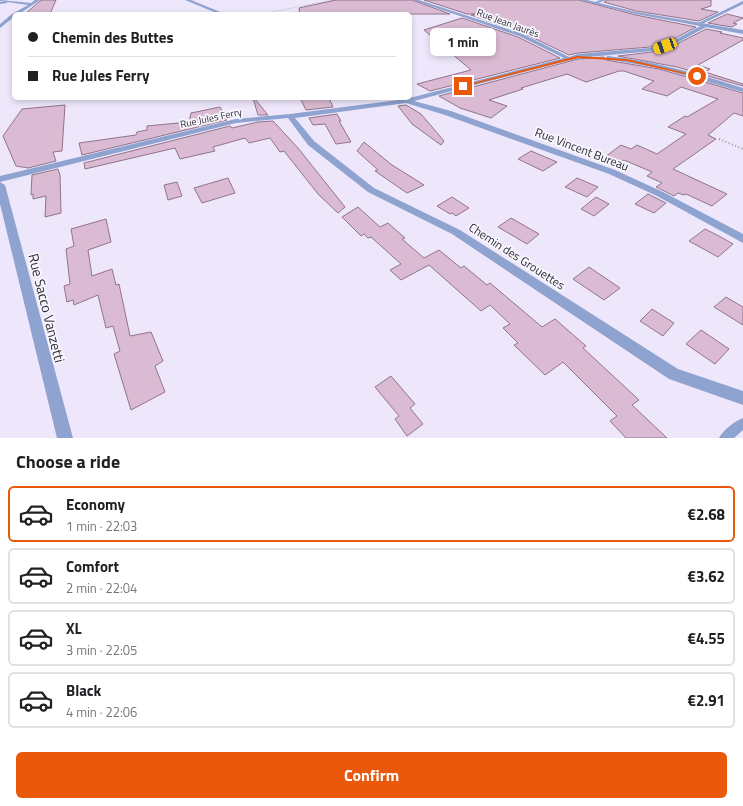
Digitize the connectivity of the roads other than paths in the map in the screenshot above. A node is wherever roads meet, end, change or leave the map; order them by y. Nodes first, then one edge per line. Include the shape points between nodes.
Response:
1 (38, 0) edge
2 (187, 0) edge
3 (415, 0) edge
4 (582, 0) edge
5 (604, 0) edge
6 (0, 2) edge
7 (743, 2) edge
8 (595, 3) junction
9 (32, 4) junction
10 (735, 6) junction
11 (743, 8) edge
12 (20, 12) edge
13 (217, 12) edge
14 (12, 17) edge
15 (698, 24) junction
16 (706, 25) junction
17 (0, 27) edge
18 (743, 32) edge
19 (578, 56) junction
20 (570, 59) junction
21 (743, 90) edge
22 (412, 99) edge
23 (359, 100) edge
24 (410, 100) edge
25 (406, 101) junction
26 (364, 107) junction
27 (290, 116) junction
28 (0, 179) edge
29 (0, 185) edge
30 (743, 239) edge
31 (743, 398) edge
32 (743, 423) edge
33 (65, 438) edge
34 (725, 438) edge

1 - 9 street
2 - 13 street
3 - 20 street, Rue Jean Jaurès via 521,35
4 - 8 street
5 - 8 street
6 - 9 street
7 - 10 street
8 - 15 street
9 - 12 street
10 - 11 street
10 - 15 street
14 - 17 street
15 - 16 street
16 - 18 street
16 - 19 street, Rue Jules Ferry via 656,49
19 - 20 street, Rue Jules Ferry
19 - 21 street via 639,62
20 - 22 street, Rue Jules Ferry
23 - 26 street
24 - 25 street, Rue Jules Ferry
25 - 26 street, Rue Jules Ferry
25 - 30 street, Rue Vincent Bureau via 448,112 612,172 660,194
26 - 27 street, Rue Jules Ferry
27 - 28 street, Rue Jules Ferry via 236,121
27 - 31 street, Chemin des Grouettes via 311,143 371,190 456,232 674,374
29 - 33 street, Rue Sacco Vanzetti
32 - 34 lane

